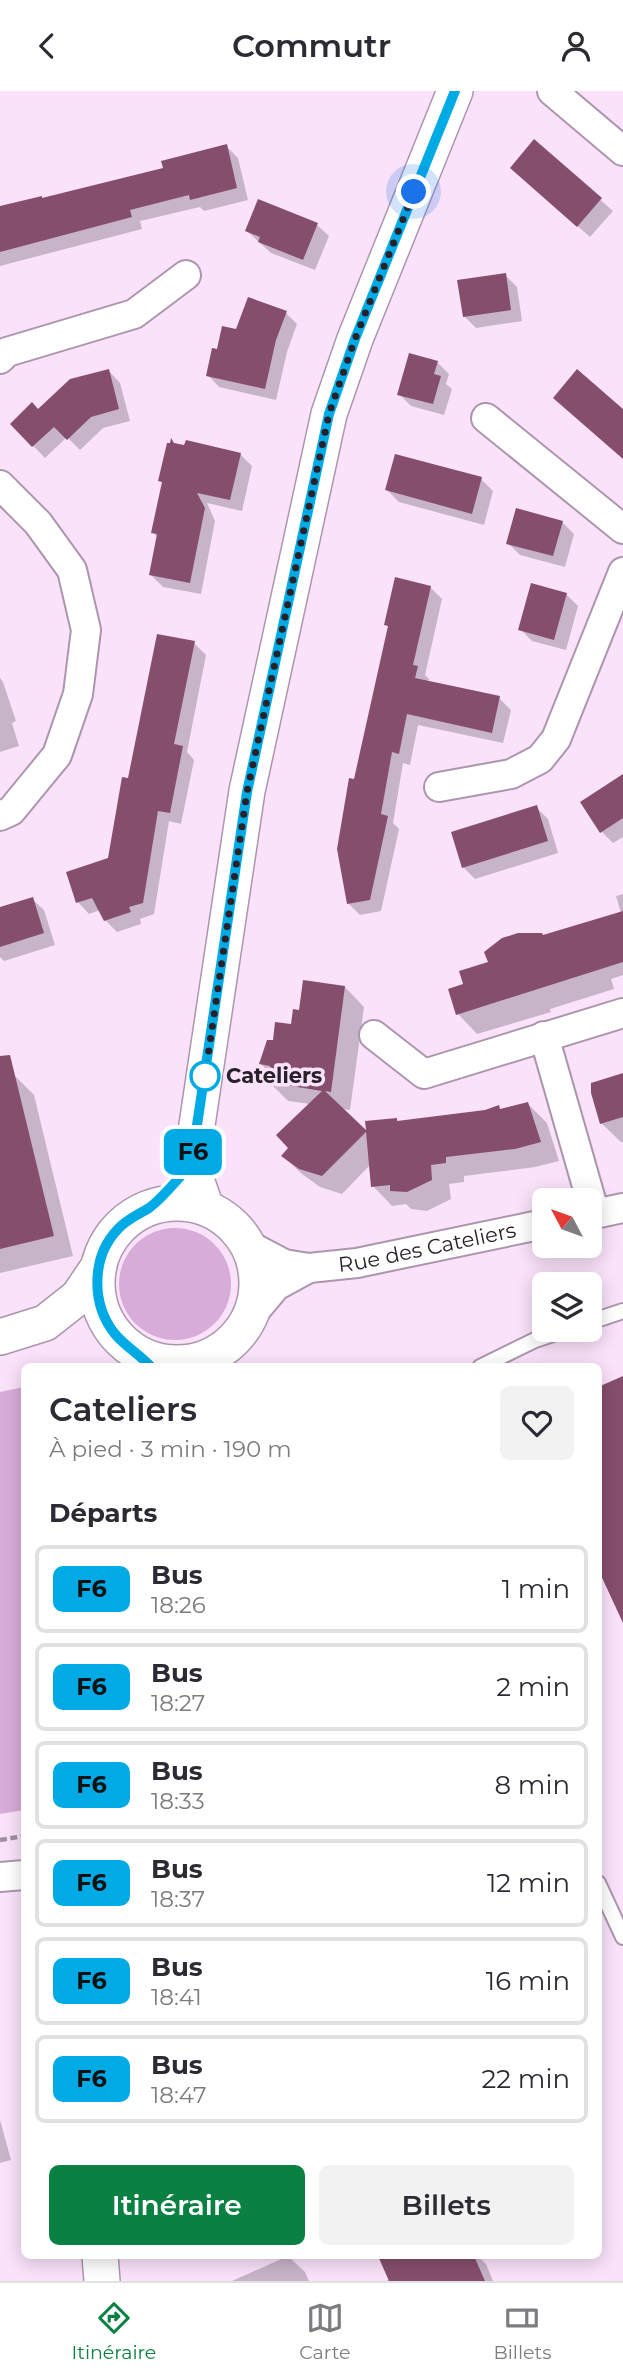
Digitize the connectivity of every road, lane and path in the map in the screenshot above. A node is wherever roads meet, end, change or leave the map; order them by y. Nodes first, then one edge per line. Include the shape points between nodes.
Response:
1 (455, 91) edge
2 (552, 91) edge
3 (623, 151) edge
4 (186, 275) dead end
5 (0, 359) edge
6 (486, 418) dead end
7 (0, 485) edge
8 (623, 529) edge
9 (623, 572) edge
10 (439, 787) dead end
11 (0, 816) edge
12 (623, 1013) edge
13 (374, 1035) dead end
14 (544, 1036) junction
15 (191, 1165) junction
16 (585, 1188) edge
17 (150, 1207) junction
18 (206, 1208) junction
19 (623, 1208) edge
20 (602, 1213) edge
21 (532, 1227) edge
22 (248, 1245) junction
23 (99, 1266) junction
24 (309, 1268) junction
25 (623, 1311) edge
26 (248, 1318) junction
27 (602, 1318) edge
28 (45, 1323) junction
29 (0, 1337) edge
30 (532, 1342) edge
31 (134, 1350) edge
32 (182, 1363) edge
33 (193, 1363) edge
34 (489, 1363) edge
35 (21, 1836) edge
36 (0, 1840) edge
37 (21, 1875) edge
38 (0, 1877) edge
39 (602, 1892) edge
40 (623, 1937) edge
41 (100, 2259) edge
42 (102, 2281) edge

1 - 15 street via 329,414 247,792
2 - 3 street
4 - 5 street via 134,314 7,352
6 - 8 street
7 - 11 street via 38,523 72,571 86,630 78,694 57,755 10,811
9 - 10 street via 556,739 540,759 511,774
12 - 14 street
13 - 14 street via 424,1074
14 - 16 street
15 - 17 street
15 - 18 street
17 - 18 street via 178,1203
17 - 23 street via 117,1230
18 - 22 street via 223,1217
19 - 20 street
21 - 24 street, Rue des Cateliers via 357,1263
22 - 24 street, Rue des Cateliers via 284,1264
22 - 26 street via 257,1282
23 - 28 street via 78,1297
23 - 31 street via 99,1301
24 - 26 street, Rue des Cateliers via 276,1286
25 - 27 lane
26 - 33 street via 235,1338
28 - 29 street
28 - 31 street via 102,1323
30 - 34 lane
31 - 32 street
35 - 36 path
37 - 38 street
39 - 40 lane
41 - 42 street

